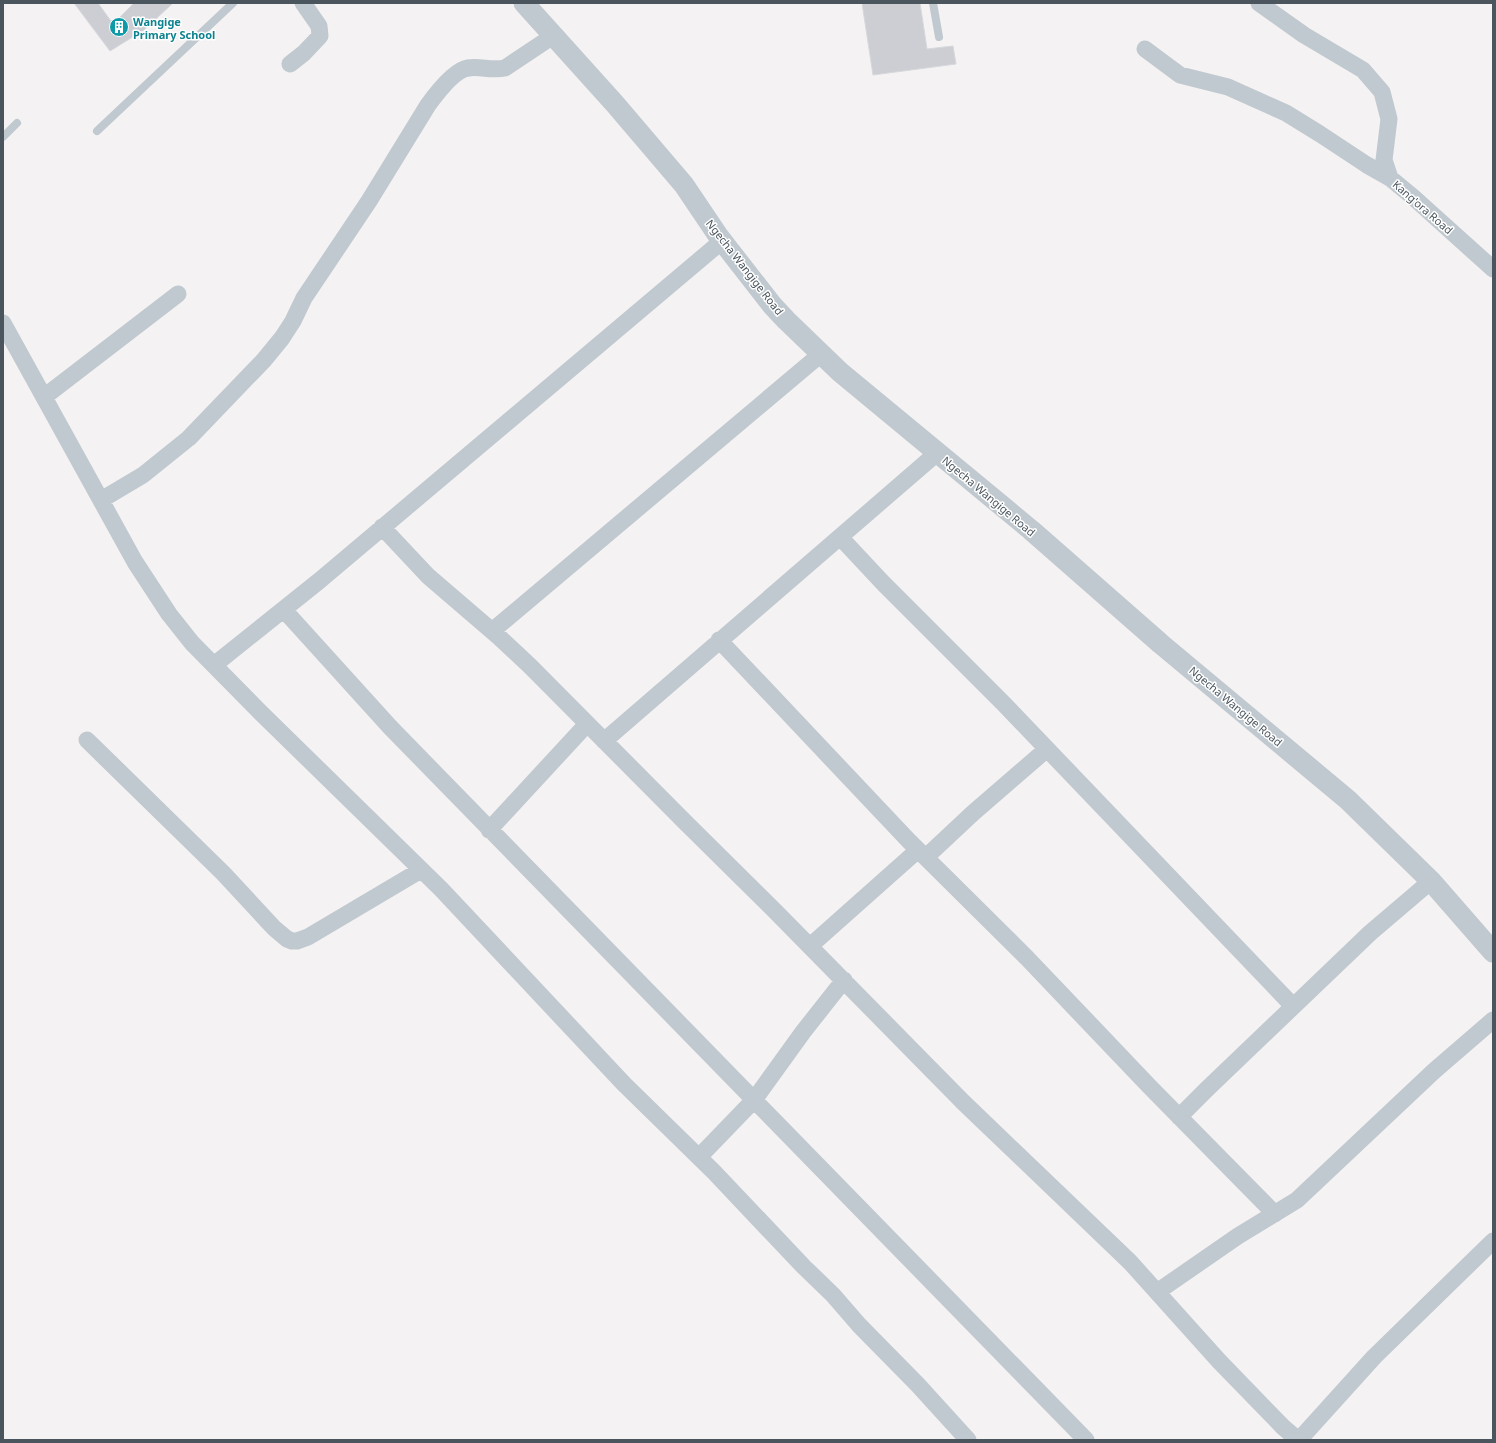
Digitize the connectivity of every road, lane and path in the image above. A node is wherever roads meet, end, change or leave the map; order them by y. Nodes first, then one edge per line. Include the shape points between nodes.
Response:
1 (233, 3) edge
2 (303, 3) edge
3 (524, 3) edge
4 (933, 3) edge
5 (1259, 3) edge
6 (554, 36) junction
7 (939, 37) dead end
8 (1145, 49) dead end
9 (290, 64) dead end
10 (17, 123) dead end
11 (98, 131) dead end
12 (3, 137) edge
13 (1390, 178) junction
14 (722, 241) junction
15 (1493, 270) edge
16 (178, 294) dead end
17 (3, 323) edge
18 (821, 354) junction
19 (44, 397) junction
20 (938, 453) junction
21 (101, 500) junction
22 (382, 528) junction
23 (840, 537) junction
24 (284, 610) junction
25 (492, 631) junction
26 (719, 640) junction
27 (214, 665) junction
28 (587, 724) junction
29 (87, 740) dead end
30 (604, 741) junction
31 (1047, 749) junction
32 (489, 830) junction
33 (922, 853) junction
34 (421, 870) junction
35 (1431, 881) junction
36 (810, 946) junction
37 (1493, 952) edge
38 (844, 980) junction
39 (1293, 1006) junction
40 (1493, 1020) edge
41 (754, 1100) junction
42 (1180, 1117) junction
43 (699, 1157) junction
44 (1274, 1214) junction
45 (1493, 1240) edge
46 (1157, 1292) junction
47 (968, 1440) edge
48 (1086, 1440) edge
49 (1299, 1440) edge

1 - 11 lane
2 - 9 street via 319,26 320,36
3 - 6 street, Ngecha Wangige Road
4 - 7 lane
5 - 13 street, Kang'ora Road via 1304,35 1363,70 1382,92 1389,119 1384,160
6 - 14 street, Ngecha Wangige Road via 684,184
6 - 21 street via 505,68 467,68 457,73 438,92 304,298 282,338 264,360 189,438 143,475
8 - 13 street via 1180,75 1228,87 1286,113
10 - 12 lane
13 - 15 street, Kang'ora Road
14 - 18 street, Ngecha Wangige Road via 772,305
14 - 22 street
16 - 19 street
17 - 19 street
18 - 20 street, Ngecha Wangige Road
18 - 25 street
19 - 21 street
20 - 23 street
20 - 35 street, Ngecha Wangige Road via 1348,800
21 - 27 street via 135,562 169,614
22 - 24 street
22 - 25 street via 428,576
23 - 26 street
23 - 31 street
24 - 27 street
24 - 32 street via 390,727
25 - 28 street
26 - 30 street
26 - 33 street
27 - 34 street
28 - 30 street
28 - 32 street
29 - 34 street via 223,873 274,928 292,941 308,937
30 - 36 street
31 - 33 street
31 - 39 street
32 - 41 street
33 - 36 street
33 - 42 street
34 - 43 street via 624,1084
35 - 37 street, Ngecha Wangige Road
35 - 39 street via 1370,933
36 - 38 street
38 - 41 street
38 - 46 street via 963,1102 1130,1262
39 - 42 street
40 - 44 street via 1434,1071 1297,1200
41 - 43 street
41 - 48 street
42 - 44 street
43 - 47 street via 833,1295
44 - 46 street
45 - 49 street via 1374,1356
46 - 49 street via 1219,1361

